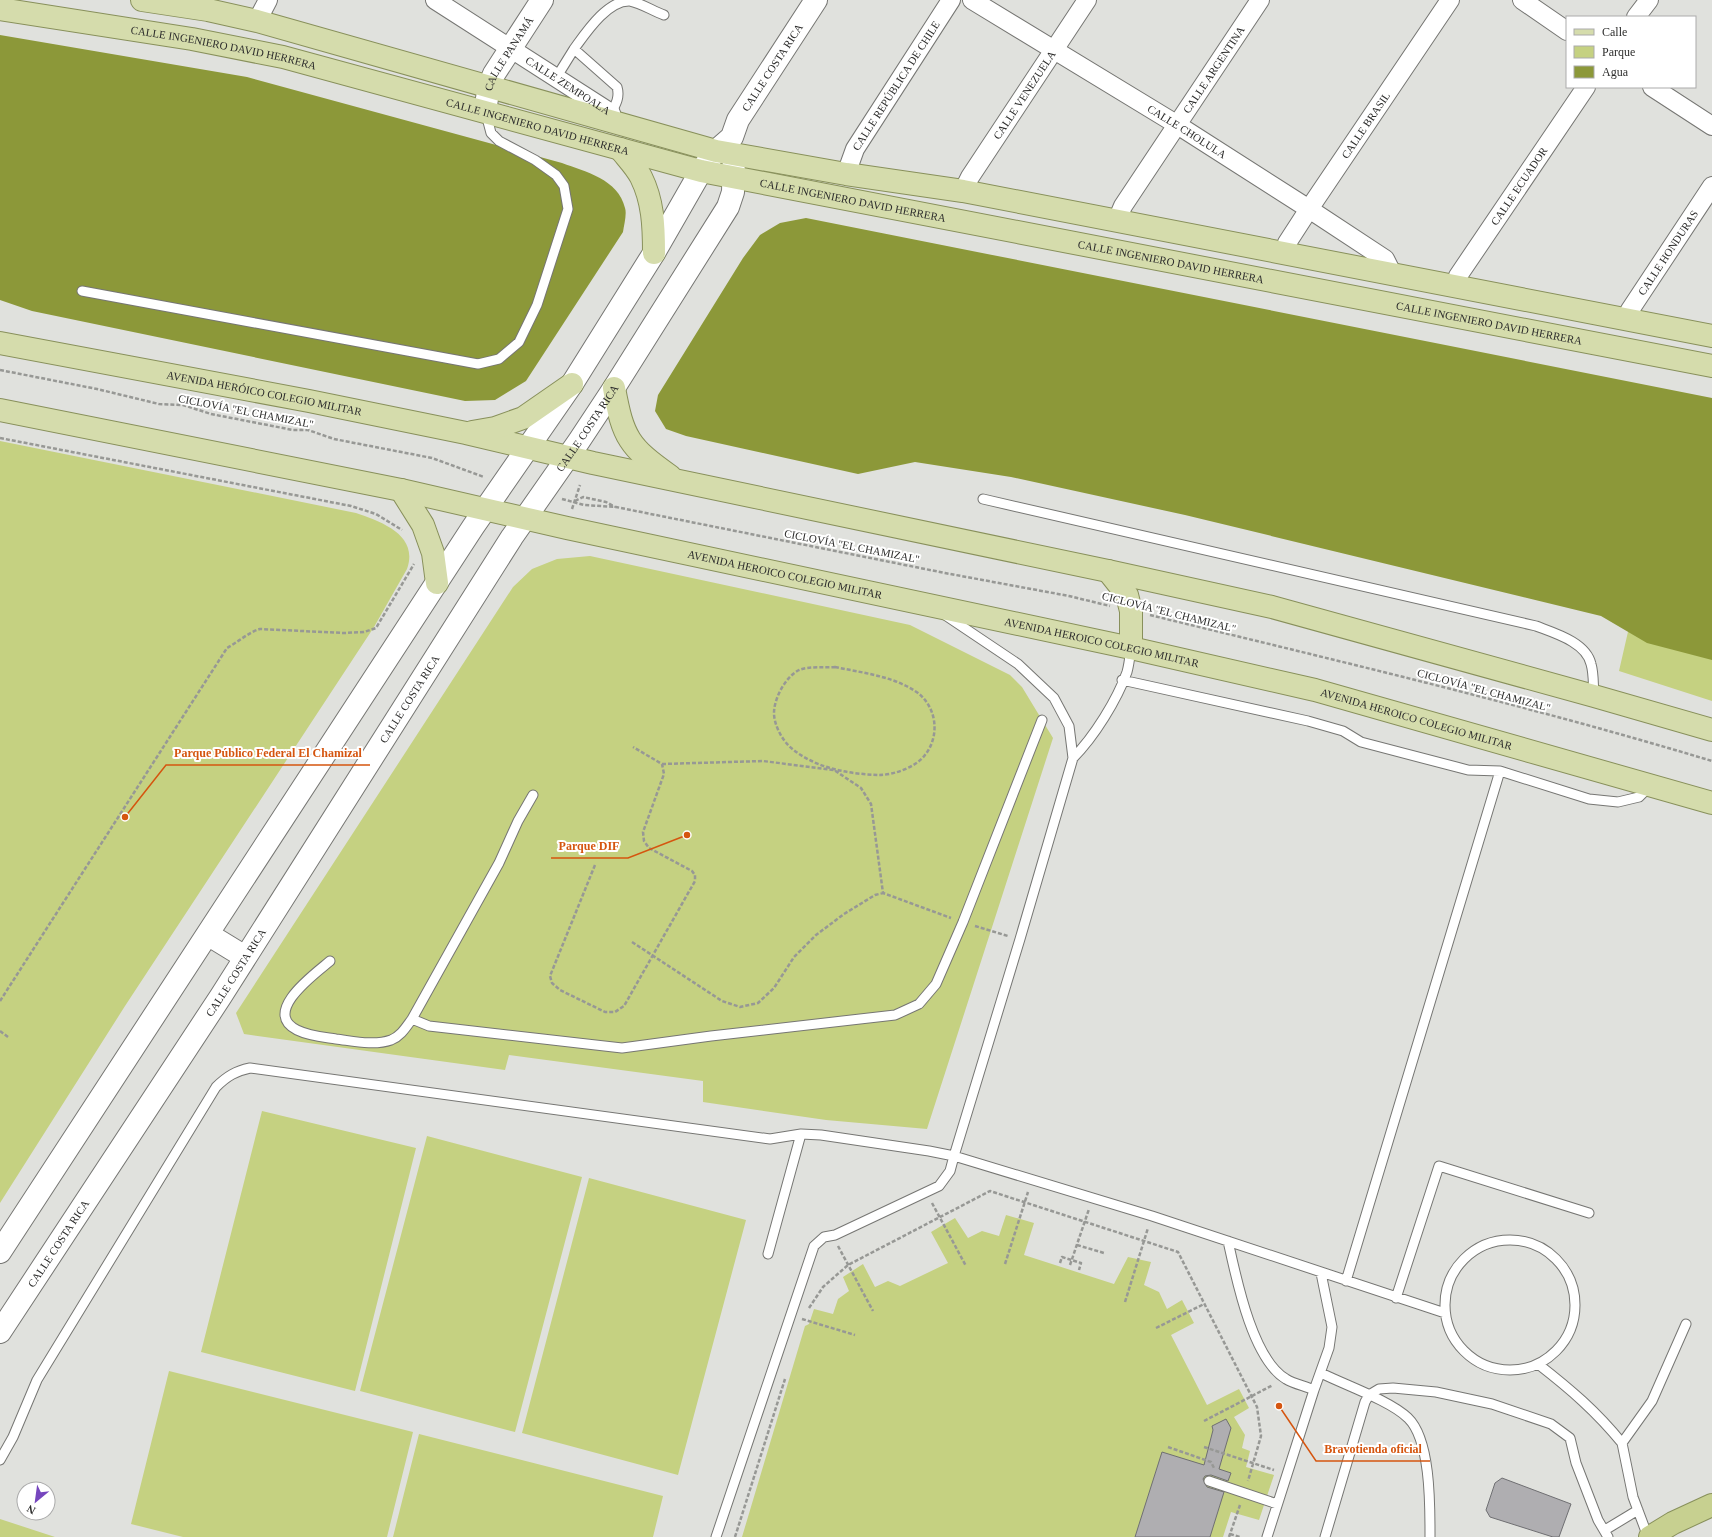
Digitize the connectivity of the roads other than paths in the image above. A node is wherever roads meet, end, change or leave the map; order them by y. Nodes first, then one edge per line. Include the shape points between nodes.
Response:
1 (142, 0) edge
2 (268, 0) edge
3 (435, 0) edge
4 (542, 0) edge
5 (816, 0) edge
6 (951, 0) edge
7 (972, 0) edge
8 (1087, 0) edge
9 (1260, 0) edge
10 (1450, 0) edge
11 (1522, 0) edge
12 (1649, 0) edge
13 (0, 9) edge
14 (664, 15) dead end
15 (1637, 16) edge
16 (257, 21) junction
17 (1566, 29) edge
18 (510, 48) junction
19 (574, 49) junction
20 (1054, 50) junction
21 (556, 78) junction
22 (489, 86) junction
23 (1585, 88) edge
24 (1654, 88) edge
25 (485, 111) junction
26 (612, 118) junction
27 (1176, 124) junction
28 (1712, 126) edge
29 (727, 147) junction
30 (620, 149) junction
31 (701, 172) junction
32 (846, 174) junction
33 (734, 178) junction
34 (1712, 186) edge
35 (963, 192) junction
36 (1309, 209) junction
37 (1117, 220) junction
38 (654, 253) junction
39 (1284, 253) junction
40 (1393, 274) junction
41 (1455, 287) junction
42 (82, 291) dead end
43 (1625, 320) junction
44 (1712, 336) edge
45 (0, 343) edge
46 (1712, 366) edge
47 (572, 384) junction
48 (614, 388) junction
49 (0, 410) edge
50 (466, 434) junction
51 (527, 448) junction
52 (568, 458) junction
53 (676, 481) junction
54 (401, 490) junction
55 (983, 499) dead end
56 (486, 509) junction
57 (525, 517) junction
58 (1108, 571) junction
59 (437, 583) junction
60 (932, 606) junction
61 (1131, 648) junction
62 (1122, 680) junction
63 (1594, 696) junction
64 (1042, 720) dead end
65 (1712, 730) edge
66 (1073, 758) junction
67 (1500, 771) junction
68 (1651, 785) junction
69 (533, 795) dead end
70 (1712, 804) edge
71 (208, 935) junction
72 (246, 957) junction
73 (330, 961) dead end
74 (412, 1019) junction
75 (801, 1134) junction
76 (954, 1156) junction
77 (1589, 1213) dead end
78 (1228, 1241) junction
79 (0, 1252) edge
80 (768, 1254) dead end
81 (1321, 1273) junction
82 (1346, 1281) junction
83 (1396, 1298) junction
84 (1445, 1313) junction
85 (1686, 1324) dead end
86 (0, 1332) edge
87 (1538, 1364) junction
88 (1321, 1373) junction
89 (1314, 1390) junction
90 (1369, 1395) junction
91 (1622, 1443) junction
92 (0, 1460) edge
93 (1209, 1481) dead end
94 (1277, 1504) junction
95 (1712, 1505) edge
96 (1638, 1510) junction
97 (1606, 1533) edge
98 (716, 1537) edge
99 (1267, 1537) edge
100 (1325, 1537) edge
101 (1430, 1537) edge
102 (1649, 1537) edge

1 - 16 main road, CALLE INGENIERO DAVID HERRERA via 208,10
2 - 16 street
3 - 18 street, CALLE ZEMPOALA
4 - 18 main road, CALLE PANAMÁ
5 - 29 main road, CALLE COSTA RICA via 738,120
6 - 32 street, CALLE REPÚBLICA DE CHILE via 855,149
7 - 20 street, CALLE CHOLULA
8 - 20 street, CALLE VENEZUELA
9 - 27 street, CALLE ARGENTINA
10 - 36 street, CALLE BRASIL
11 - 17 street
12 - 15 street
13 - 25 main road, CALLE INGENIERO DAVID HERRERA via 192,38 276,55
14 - 19 lane via 630,1 622,0 611,4
16 - 22 main road, CALLE INGENIERO DAVID HERRERA
18 - 21 street, CALLE ZEMPOALA
18 - 22 main road, CALLE PANAMÁ
19 - 21 lane
19 - 26 lane via 617,87 618,102
20 - 27 street, CALLE CHOLULA
20 - 35 street, CALLE VENEZUELA
21 - 26 street, CALLE ZEMPOALA
22 - 25 main road, CALLE PANAMÁ
22 - 26 main road, CALLE INGENIERO DAVID HERRERA
23 - 41 street, CALLE ECUADOR via 1458,276
24 - 28 street
25 - 30 main road, CALLE INGENIERO DAVID HERRERA
25 - 42 lane via 491,133 499,141 535,160 556,175 564,186 568,209 537,305 519,342 498,359 478,364
26 - 29 main road, CALLE INGENIERO DAVID HERRERA
27 - 36 street, CALLE CHOLULA
27 - 37 street, CALLE ARGENTINA via 1123,206
29 - 31 main road, CALLE COSTA RICA
29 - 32 main road, CALLE INGENIERO DAVID HERRERA
29 - 33 main road, CALLE COSTA RICA
30 - 31 main road, CALLE INGENIERO DAVID HERRERA
30 - 38 main road via 640,175 650,202 654,224
31 - 33 main road, CALLE INGENIERO DAVID HERRERA
31 - 38 main road, CALLE COSTA RICA
32 - 35 main road, CALLE INGENIERO DAVID HERRERA
33 - 46 main road, CALLE INGENIERO DAVID HERRERA
33 - 48 main road, CALLE COSTA RICA via 728,207
34 - 43 street, CALLE HONDURAS
35 - 37 main road, CALLE INGENIERO DAVID HERRERA
36 - 39 street, CALLE BRASIL via 1287,243
36 - 40 street, CALLE CHOLULA via 1385,260
37 - 39 main road, CALLE INGENIERO DAVID HERRERA
38 - 47 main road, CALLE COSTA RICA
39 - 40 main road, CALLE INGENIERO DAVID HERRERA
40 - 41 main road, CALLE INGENIERO DAVID HERRERA
41 - 43 main road, CALLE INGENIERO DAVID HERRERA
43 - 44 main road, CALLE INGENIERO DAVID HERRERA
45 - 50 main road, AVENIDA HERÓICO COLEGIO MILITAR via 309,401
47 - 50 main road via 523,418 495,428
47 - 51 main road, CALLE COSTA RICA
48 - 52 main road, CALLE COSTA RICA
48 - 53 main road via 620,420 634,448
49 - 54 main road
50 - 51 main road, AVENIDA HERÓICO COLEGIO MILITAR
51 - 52 main road
51 - 56 main road, CALLE COSTA RICA
52 - 53 main road
52 - 57 main road, CALLE COSTA RICA
53 - 58 main road
54 - 56 main road
54 - 59 main road via 423,525 433,553
55 - 63 lane via 1536,626 1564,637 1584,650 1591,662
56 - 57 main road, AVENIDA HEROICO COLEGIO MILITAR
56 - 59 main road, CALLE COSTA RICA
57 - 60 main road, AVENIDA HEROICO COLEGIO MILITAR
57 - 72 main road, CALLE COSTA RICA
58 - 61 main road via 1127,595 1131,611
58 - 63 main road via 1272,607
59 - 71 main road, CALLE COSTA RICA
60 - 61 main road, AVENIDA HEROICO COLEGIO MILITAR
60 - 66 lane via 1018,664 1054,698 1069,726
61 - 62 lane via 1127,672
61 - 68 main road, AVENIDA HEROICO COLEGIO MILITAR via 1315,690
62 - 66 lane via 1116,697 1084,747
62 - 67 lane via 1308,721 1343,731 1361,742 1468,770
63 - 65 main road
64 - 74 lane via 963,922 936,984 919,1004 895,1015 622,1048 429,1026
66 - 76 lane
67 - 68 lane via 1589,799 1618,802 1640,796
67 - 82 lane
68 - 70 main road, AVENIDA HEROICO COLEGIO MILITAR
69 - 74 lane via 499,863
71 - 72 main road
71 - 79 main road, CALLE COSTA RICA
72 - 86 main road, CALLE COSTA RICA
73 - 74 lane via 300,986 286,1007 289,1024 296,1030 308,1034 376,1043 390,1040 402,1033
75 - 76 lane via 929,1150
75 - 80 lane
75 - 92 lane via 770,1139 250,1068 239,1070 226,1077 216,1087 37,1380 13,1437
76 - 78 lane via 1093,1197
76 - 98 lane via 945,1180 926,1193 835,1235 824,1237 814,1246
77 - 83 lane via 1439,1166
78 - 81 lane
78 - 89 lane via 1250,1327 1269,1363 1285,1379
81 - 82 lane
81 - 88 lane via 1332,1327
82 - 83 lane
83 - 84 lane
84 - 87 lane via 1448,1327 1462,1350 1485,1365 1512,1370
84 - 87 lane via 1447,1286 1456,1268 1470,1253 1494,1242 1508,1240 1534,1245 1557,1260 1565,1271 1574,1297 1575,1310 1563,1342 1550,1357
85 - 91 lane via 1652,1401
87 - 91 lane via 1579,1396
88 - 89 lane
88 - 90 lane
89 - 94 lane
90 - 97 lane via 1379,1389 1393,1388 1436,1392 1492,1404 1550,1424 1570,1438 1576,1463 1598,1520
90 - 100 lane
90 - 101 lane via 1410,1419 1419,1435 1429,1478
91 - 96 lane
93 - 94 lane
94 - 99 lane
95 - 102 highway
96 - 97 lane
96 - 102 lane

